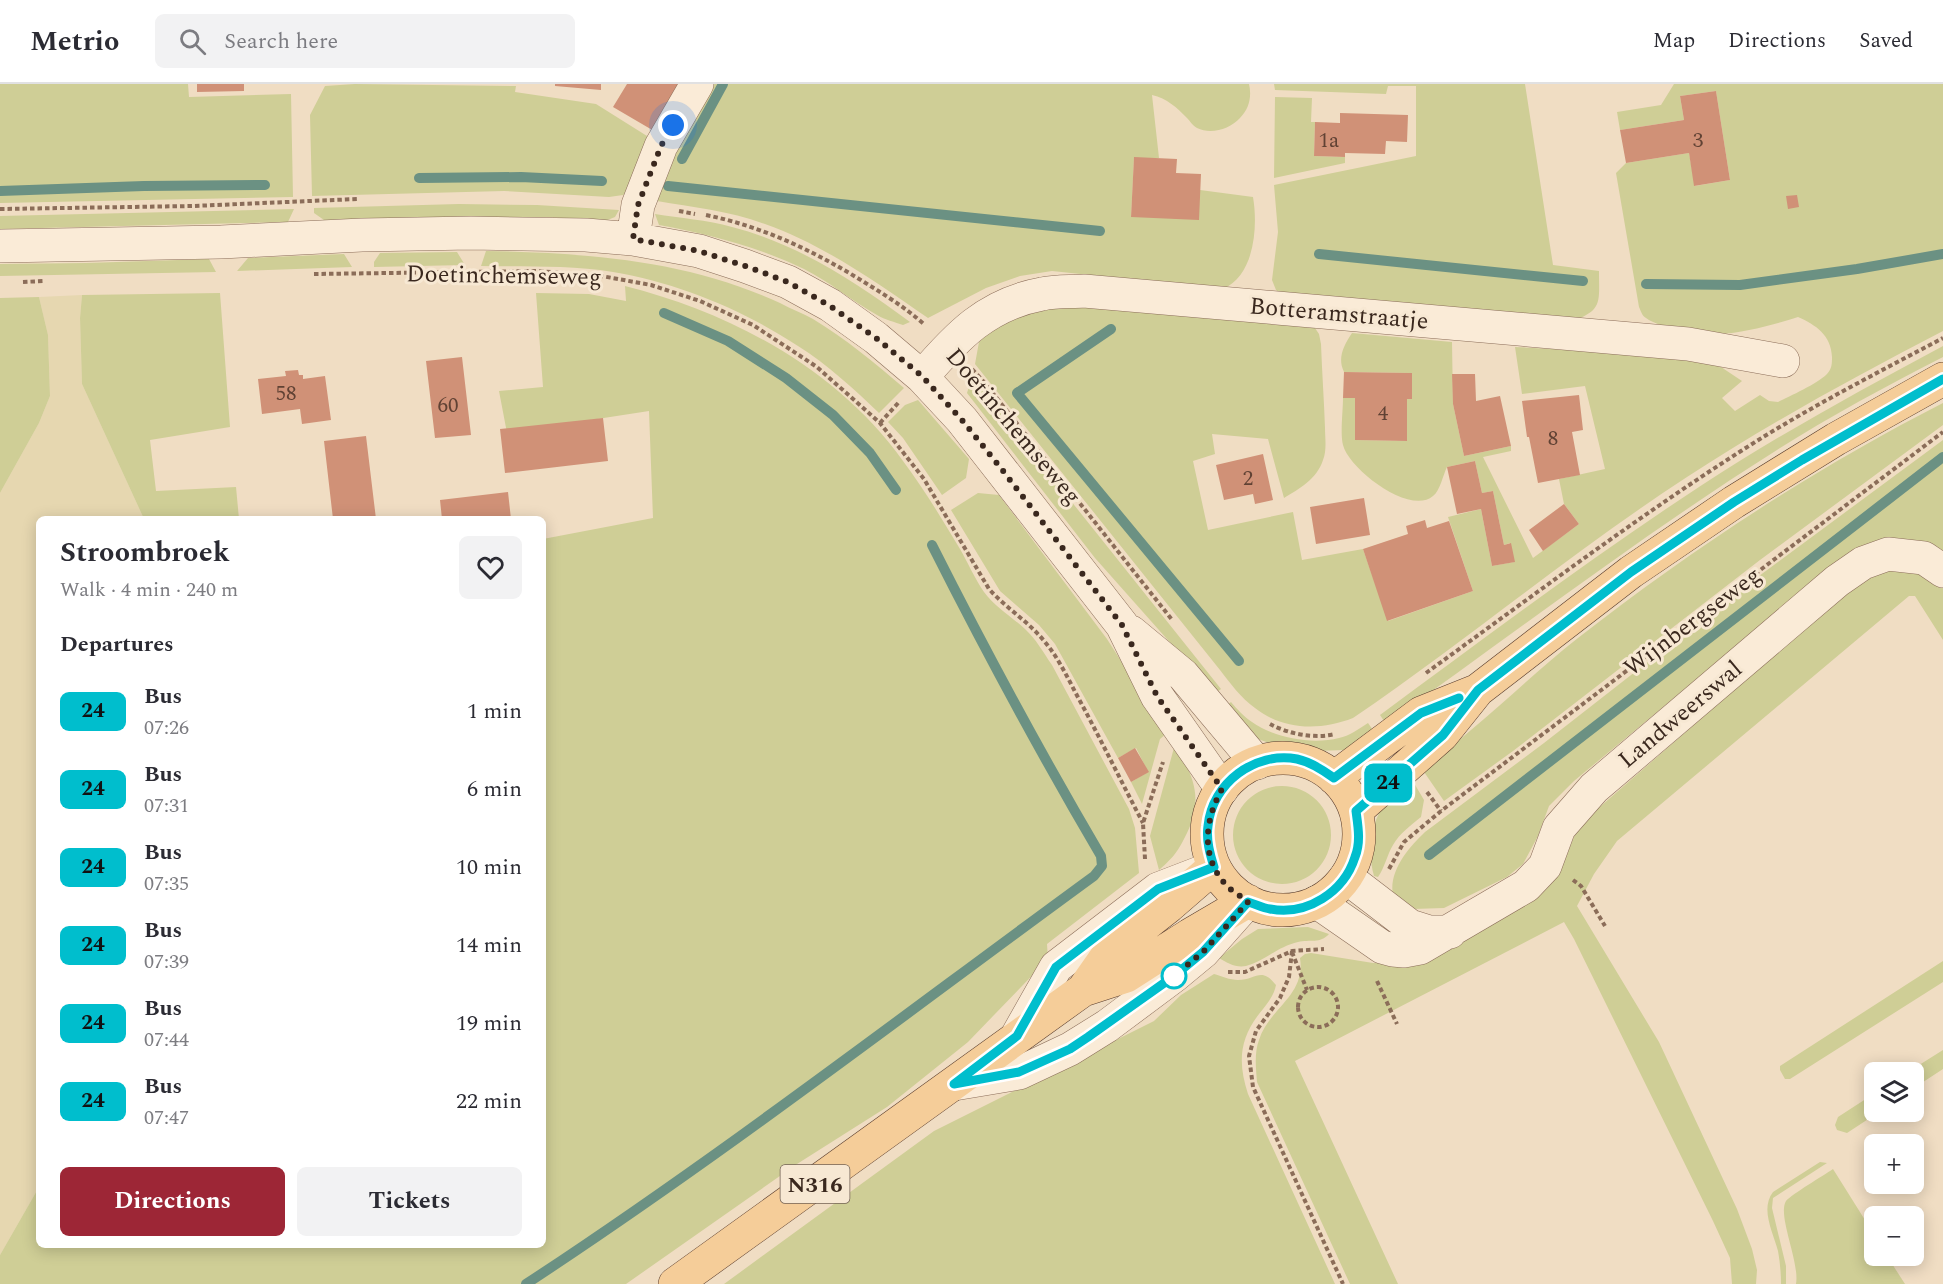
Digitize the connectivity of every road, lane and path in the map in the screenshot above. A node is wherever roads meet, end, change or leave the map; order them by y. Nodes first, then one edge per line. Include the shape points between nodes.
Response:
1 (697, 84) edge
2 (359, 199) dead end
3 (638, 205) junction
4 (0, 209) edge
5 (633, 239) junction
6 (0, 246) edge
7 (307, 274) dead end
8 (46, 281) dead end
9 (11, 282) dead end
10 (949, 346) junction
11 (1783, 361) dead end
12 (922, 376) junction
13 (1943, 379) edge
14 (1943, 432) edge
15 (1943, 571) edge
16 (1122, 625) junction
17 (1178, 628) dead end
18 (1478, 690) junction
19 (1262, 720) dead end
20 (1342, 731) dead end
21 (1257, 763) junction
22 (1334, 778) junction
23 (1222, 789) junction
24 (1356, 811) junction
25 (1441, 811) dead end
26 (1143, 823) dead end
27 (1545, 866) junction
28 (1214, 867) junction
29 (1346, 877) junction
30 (1248, 902) junction
31 (1317, 903) junction
32 (1605, 926) dead end
33 (1450, 932) junction
34 (1393, 950) junction
35 (1083, 990) junction
36 (1307, 990) junction
37 (1397, 1024) dead end
38 (1017, 1036) junction
39 (954, 1084) junction
40 (675, 1284) edge
41 (1343, 1284) edge

1 - 3 street via 661,146
2 - 4 path
3 - 5 street
3 - 10 path, Doetinchemseweg via 726,219 779,236 824,257 890,298
5 - 6 street, Doetinchemseweg via 471,233
5 - 12 street, Doetinchemseweg via 699,251 788,282 876,338
7 - 26 path, Doetinchemseweg via 536,271 626,279 700,301 753,325 817,367 880,423 900,447 930,488 989,589 1046,642
8 - 9 path
10 - 11 street, Botteramstraatje via 970,325 1011,302 1043,293 1084,291 1688,344
10 - 12 street, Botteramstraatje
10 - 17 path, Doetinchemseweg via 984,382
12 - 16 street, Doetinchemseweg via 1000,467
13 - 18 main road via 1734,502 1631,572
14 - 25 path, Wijnbergseweg
15 - 27 street, Landweerswal via 1924,558 1888,554 1863,563 1837,581 1594,788 1559,828
16 - 21 street, Doetinchemseweg via 1183,675
16 - 23 street, Doetinchemseweg via 1157,696
18 - 22 main road via 1421,713
18 - 24 main road via 1443,735
19 - 20 path via 1279,729 1304,734 1332,735
21 - 22 main road via 1298,759
21 - 23 main road via 1238,773
22 - 24 main road
23 - 28 main road via 1207,827
24 - 29 main road via 1356,856
27 - 32 path via 1581,886
27 - 33 street, Landweerswal via 1526,886
28 - 30 main road via 1228,887
28 - 35 main road, N316 via 1109,953
28 - 38 street via 1158,889 1056,967
29 - 31 main road
29 - 33 street via 1410,926 1429,932
30 - 31 main road via 1271,909
30 - 35 main road, N316 via 1126,976
30 - 39 street via 1203,952 1107,1026 1019,1072
31 - 34 street
33 - 34 street, Landweerswal via 1420,948
34 - 37 path via 1375,976
35 - 38 main road, N316
36 - 36 path via 1300,997 1300,1016 1315,1027 1325,1026 1338,1012 1334,993 1326,988
36 - 41 path via 1292,951 1289,977 1280,998 1256,1031 1249,1056 1253,1087
38 - 39 main road, N316
39 - 40 main road, N316

